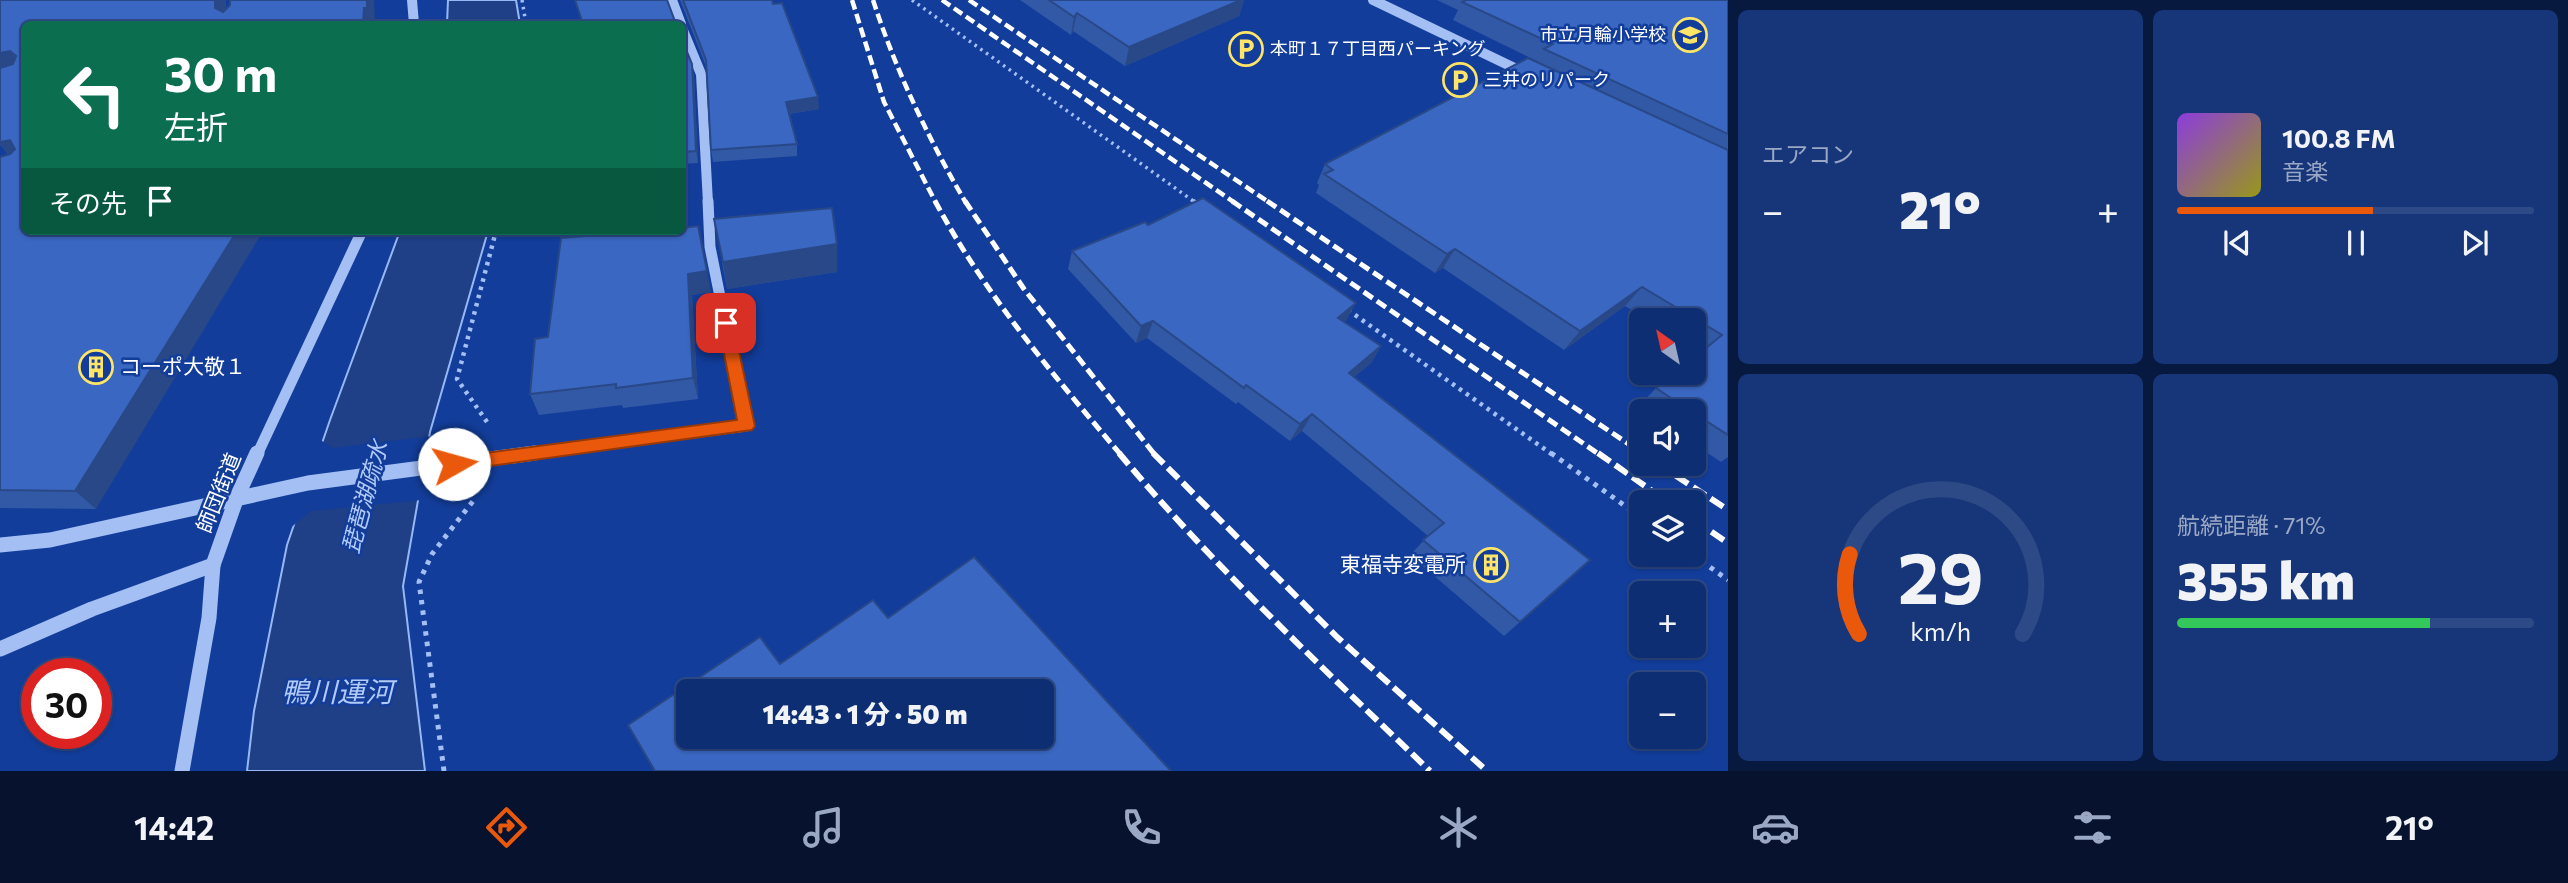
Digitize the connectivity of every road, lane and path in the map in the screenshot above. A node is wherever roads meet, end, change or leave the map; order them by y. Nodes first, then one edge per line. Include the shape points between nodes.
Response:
1 (412, 0) edge
2 (522, 0) edge
3 (672, 0) edge
4 (912, 0) edge
5 (1373, 0) edge
6 (414, 21) edge
7 (526, 21) edge
8 (680, 21) edge
9 (686, 36) edge
10 (1536, 78) edge
11 (1202, 207) edge
12 (360, 235) edge
13 (495, 235) edge
14 (1347, 309) edge
15 (478, 461) junction
16 (237, 498) junction
17 (1629, 509) edge
18 (0, 545) edge
19 (1706, 564) edge
20 (213, 565) junction
21 (1728, 580) edge
22 (0, 649) edge
23 (182, 771) edge
24 (444, 771) edge

1 - 6 street
2 - 7 path
3 - 8 street
4 - 11 path
5 - 10 street
9 - 15 street via 701,74 710,247 746,426
12 - 16 street, 師団街道
13 - 15 path via 457,379 494,432
14 - 17 path
15 - 16 street via 307,483
15 - 24 path via 474,500 432,554 419,582
16 - 18 street via 50,540
16 - 20 street, 師団街道
19 - 21 path
20 - 22 street, 師団街道
20 - 23 street via 209,618

